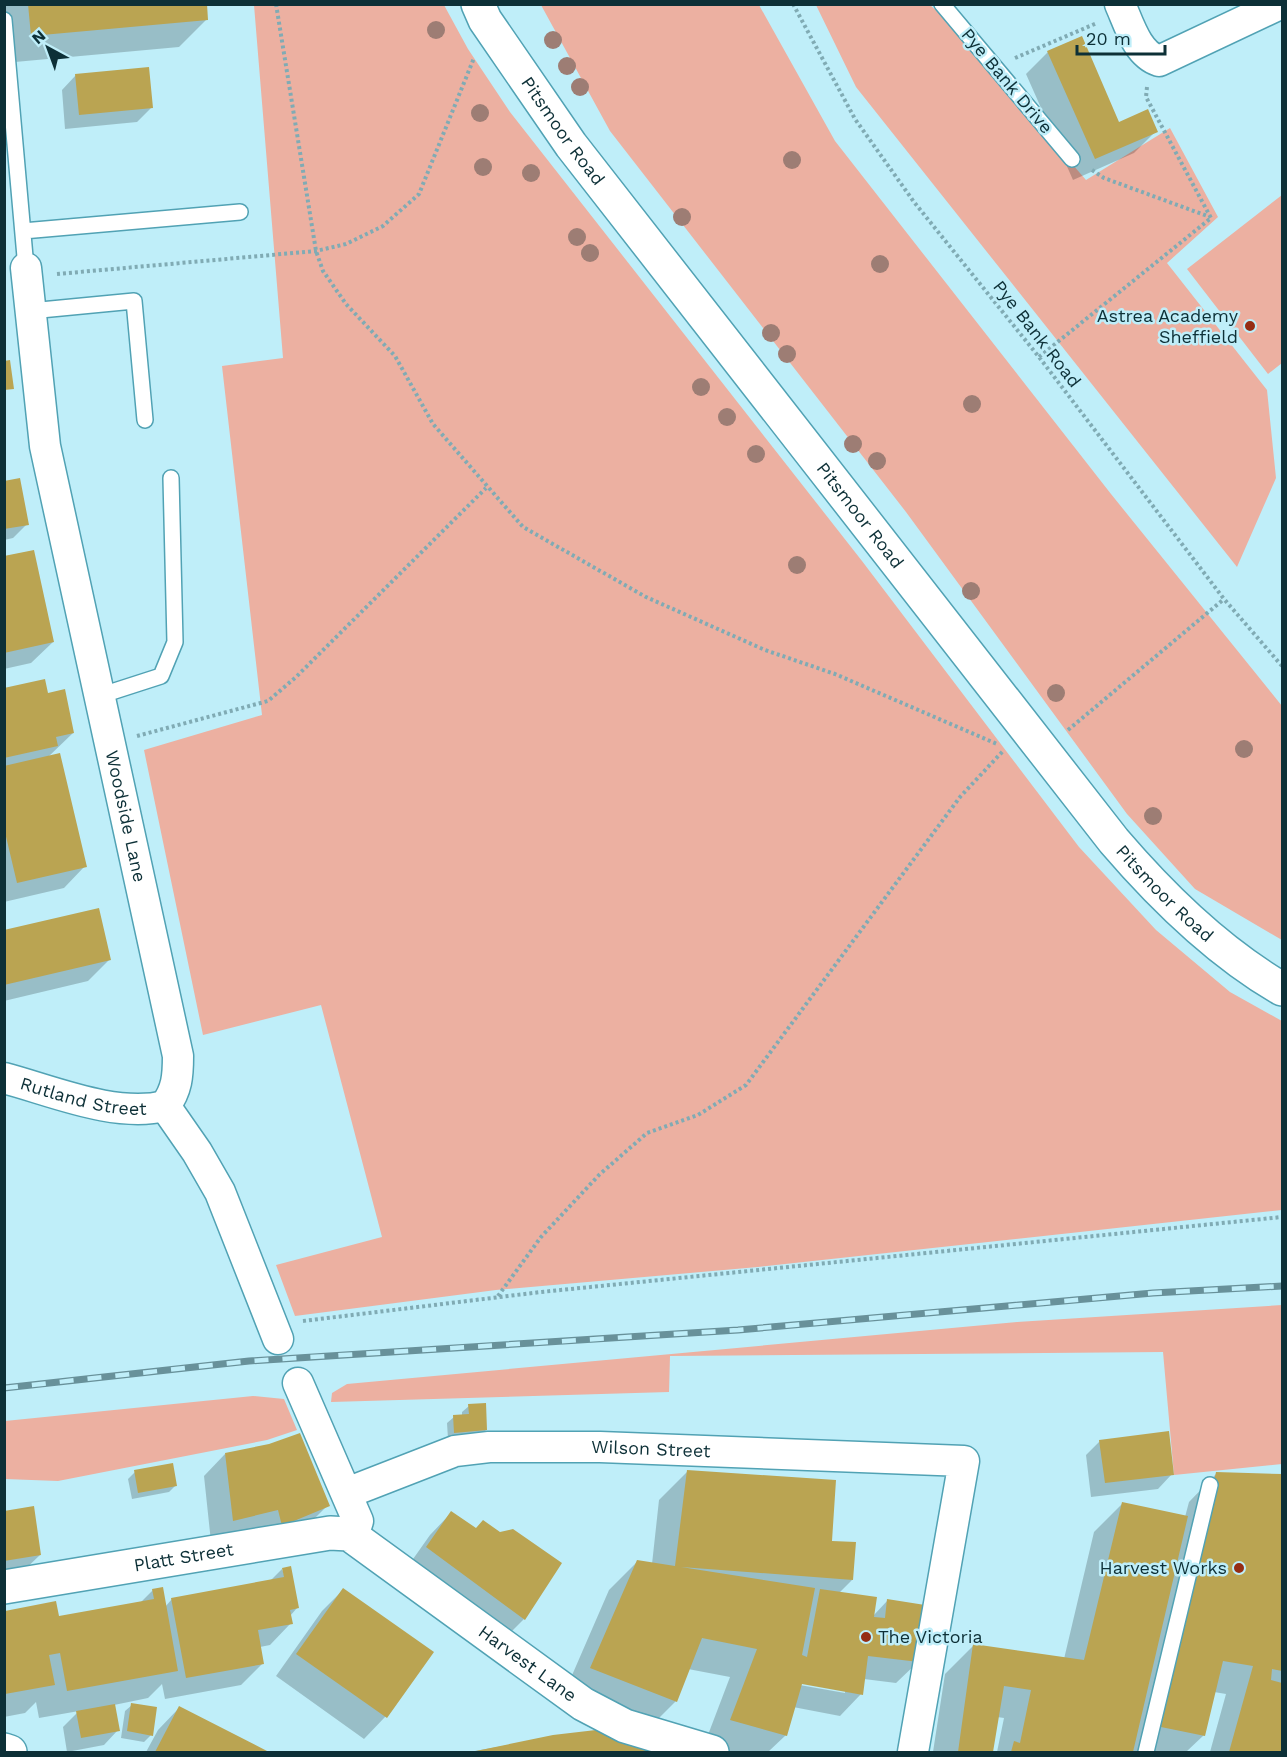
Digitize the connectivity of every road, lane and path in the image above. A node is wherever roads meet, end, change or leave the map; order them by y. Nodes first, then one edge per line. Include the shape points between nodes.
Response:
1 (276, 4) edge
2 (793, 4) edge
3 (942, 4) edge
4 (1280, 4) edge
5 (1122, 8) edge
6 (481, 12) edge
7 (4, 20) edge
8 (1148, 56) junction
9 (995, 67) junction
10 (1072, 159) joint
11 (240, 212) dead end
12 (1211, 218) junction
13 (23, 231) junction
14 (316, 251) junction
15 (23, 291) edge
16 (1039, 357) junction
17 (145, 420) dead end
18 (171, 478) dead end
19 (486, 488) junction
20 (1224, 599) junction
21 (1282, 666) edge
22 (99, 696) junction
23 (109, 742) junction
24 (1044, 750) junction
25 (1282, 989) edge
26 (4, 1078) edge
27 (165, 1106) junction
28 (1282, 1217) edge
29 (497, 1297) junction
30 (275, 1332) joint
31 (297, 1383) dead end
32 (1210, 1485) dead end
33 (347, 1493) junction
34 (356, 1538) junction
35 (4, 1587) edge
36 (4, 1749) edge
37 (10, 1752) edge
38 (712, 1752) edge
39 (913, 1752) edge
40 (1146, 1752) edge

1 - 14 path
2 - 16 path, Pye Bank Road via 855,119 914,202
3 - 9 lane, Pye Bank Drive
4 - 8 street via 1159,61
5 - 8 street
5 - 9 path
6 - 14 path via 469,75 418,194 383,226 346,244
6 - 24 street, Pitsmoor Road via 571,145
7 - 13 lane
8 - 12 path via 1146,97
9 - 10 lane, Pye Bank Drive
10 - 12 path via 1104,178
11 - 13 lane
12 - 16 path
13 - 15 lane
14 - 15 path
14 - 19 path via 323,271 346,304 395,356 433,424
15 - 17 lane via 134,301
15 - 22 street, Woodside Lane via 45,446
16 - 20 path, Pye Bank Road
18 - 22 lane via 175,642 161,676
19 - 23 path via 268,701
19 - 29 path via 523,527 646,597 765,650 835,674 1006,747 960,797 746,1085 698,1115 647,1133 599,1175 541,1238
20 - 21 path, Pye Bank Road
20 - 24 path
22 - 23 street, Woodside Lane
23 - 27 street, Woodside Lane via 178,1056 178,1078 173,1096
24 - 25 street, Pitsmoor Road via 1145,877 1196,925
26 - 27 street, Rutland Street via 122,1109
27 - 30 street via 220,1192
28 - 29 path
29 - 30 path
31 - 33 street
32 - 40 lane
33 - 34 street via 358,1521
33 - 39 street, Wilson Street via 455,1450 489,1447 600,1447 964,1461
34 - 35 street, Platt Street via 330,1533
34 - 38 street, Harvest Lane via 583,1704 625,1726
36 - 37 street

